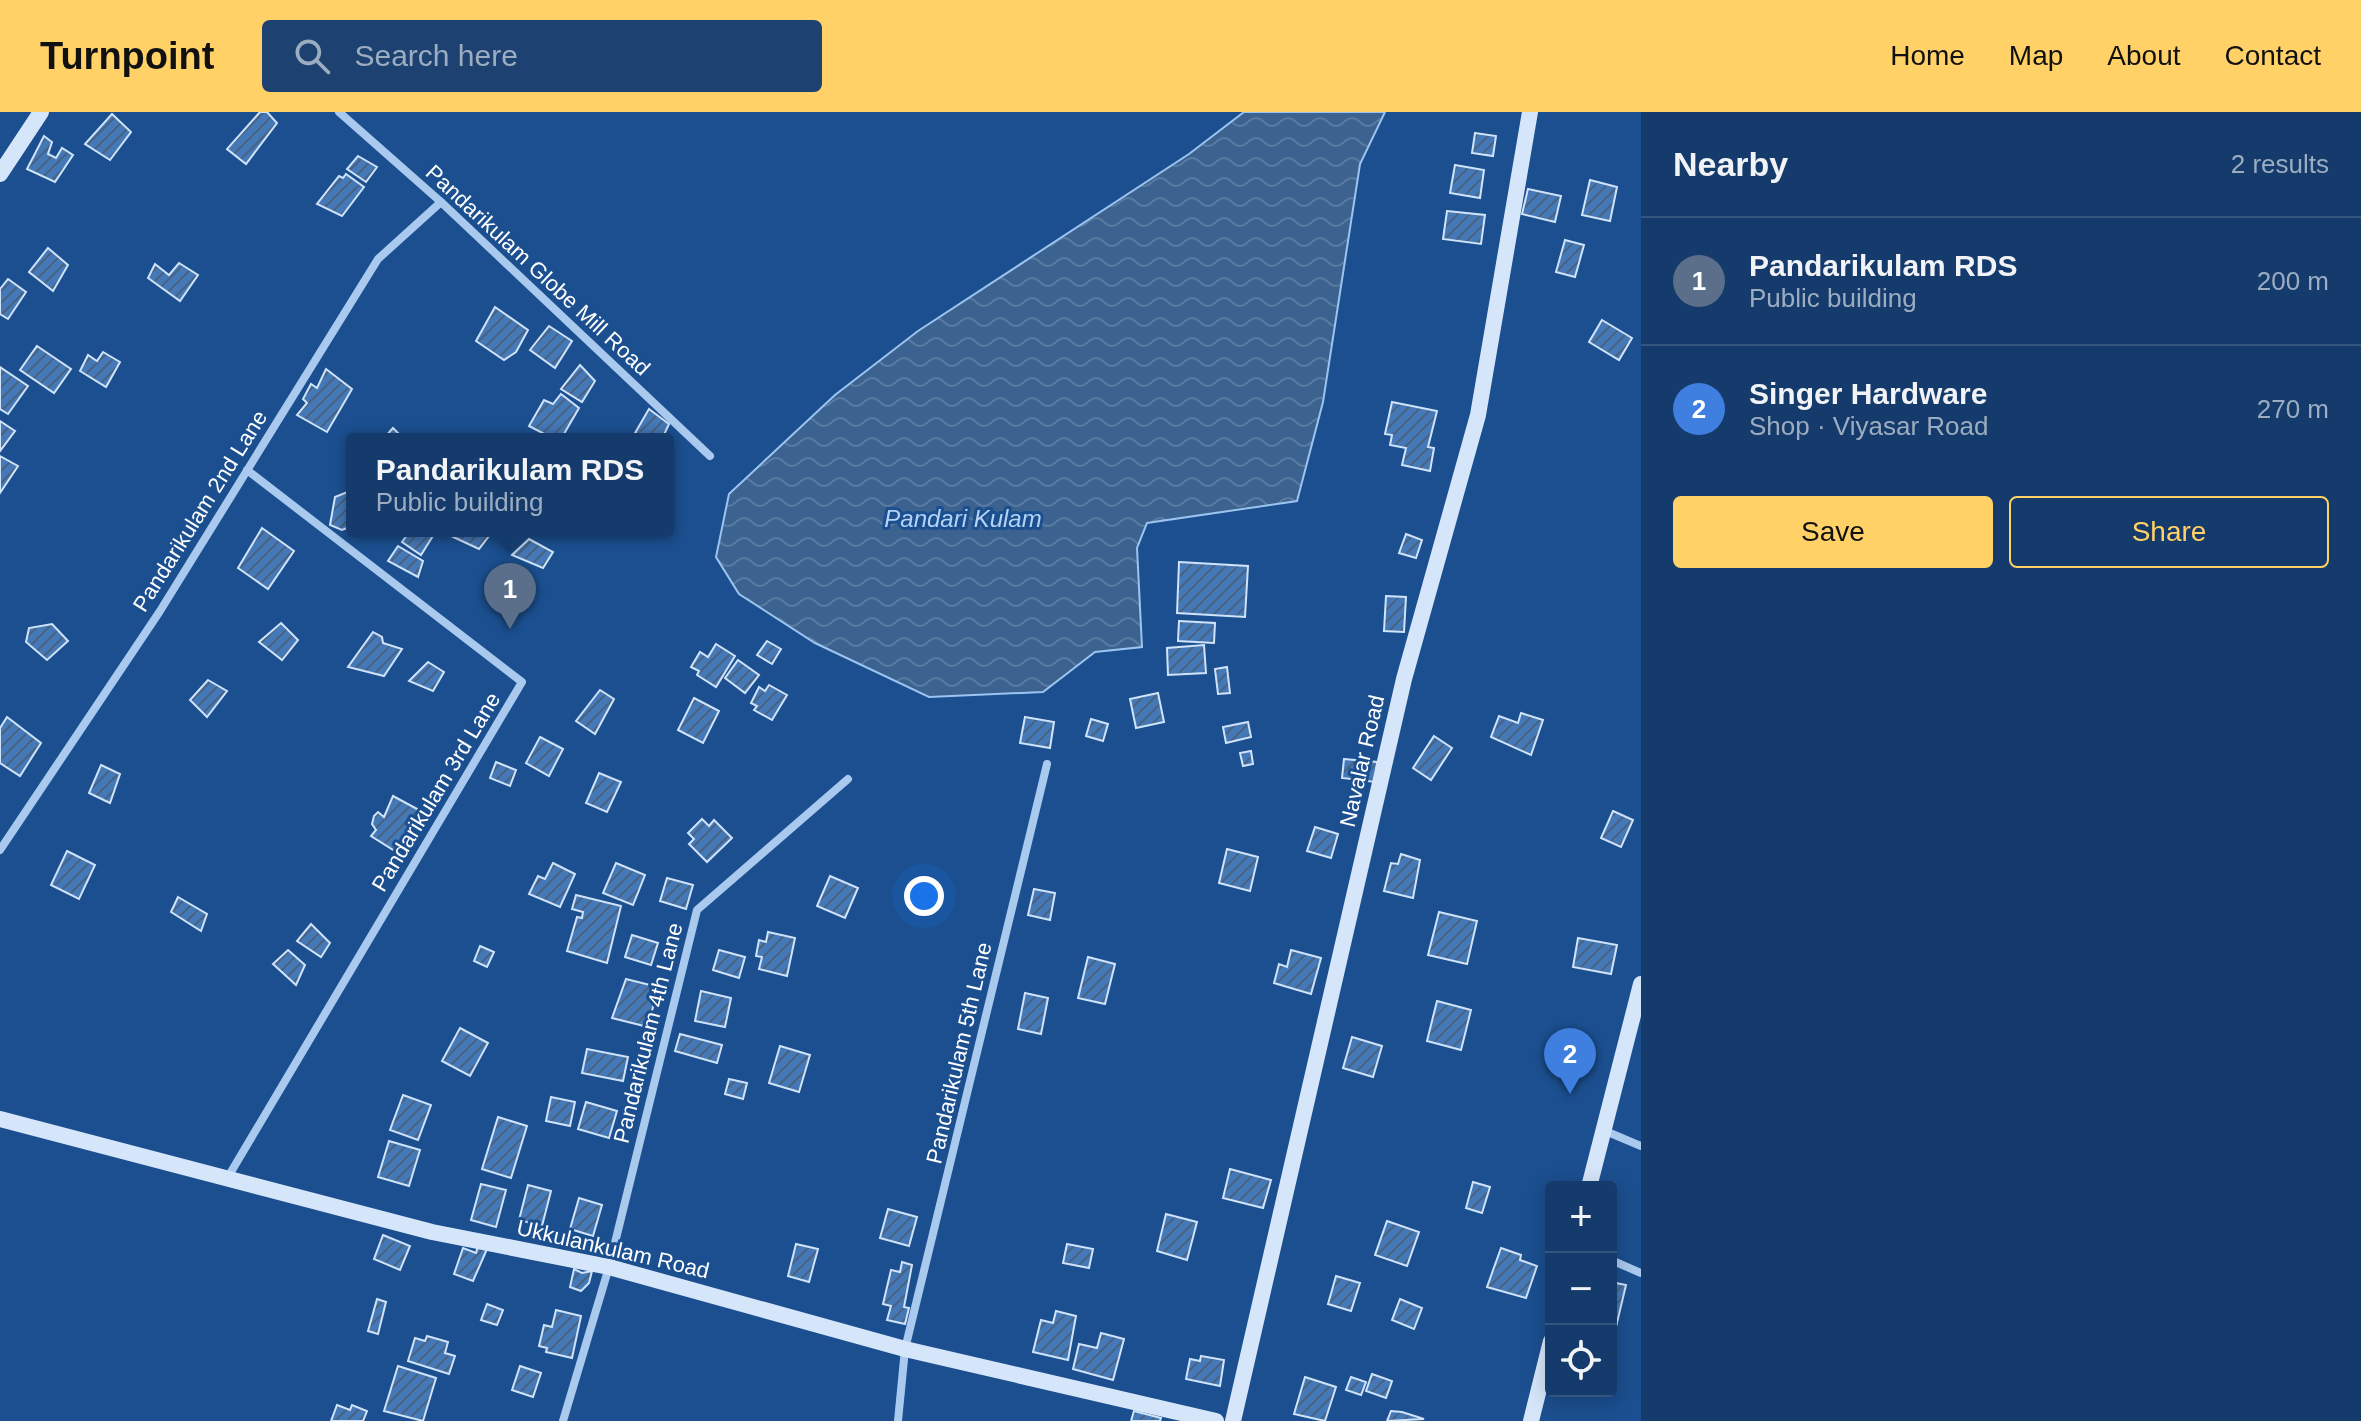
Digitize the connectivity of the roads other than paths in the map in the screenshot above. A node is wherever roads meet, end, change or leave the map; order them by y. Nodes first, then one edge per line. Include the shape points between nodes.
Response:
1 (41, 112) edge
2 (339, 112) edge
3 (1530, 112) edge
4 (0, 174) edge
5 (441, 202) junction
6 (710, 456) dead end
7 (247, 470) junction
8 (1047, 764) dead end
9 (848, 779) dead end
10 (0, 850) edge
11 (1641, 984) edge
12 (0, 1119) edge
13 (1603, 1130) junction
14 (1641, 1146) edge
15 (228, 1177) junction
16 (1590, 1181) edge
17 (1617, 1263) edge
18 (609, 1267) junction
19 (1641, 1273) edge
20 (905, 1349) junction
21 (1545, 1365) edge
22 (563, 1421) edge
23 (898, 1421) edge
24 (1216, 1421) edge
25 (1233, 1421) edge
26 (1531, 1421) edge

1 - 4 street
2 - 5 street, Pandarikulam Globe Mill Road
3 - 25 street, Navalar Road via 1478,415 1404,679
5 - 6 street, Pandarikulam Globe Mill Road
5 - 7 street, Pandarikulam 2nd Lane via 378,259
7 - 10 street, Pandarikulam 2nd Lane
7 - 15 street, Pandarikulam 3rd Lane via 522,682
8 - 20 street, Pandarikulam 5th Lane
9 - 18 street, Pandarikulam 4th Lane via 697,910
11 - 13 street
12 - 15 street, Ukkulankulam Road
13 - 14 street
13 - 16 street
15 - 18 street, Ukkulankulam Road via 432,1232
17 - 19 street
18 - 20 street, Ukkulankulam Road
18 - 22 street, Pandarikulam 4th Lane
20 - 23 street, Pandarikulam 5th Lane
20 - 24 street, Ukkulankulam Road
21 - 26 street

